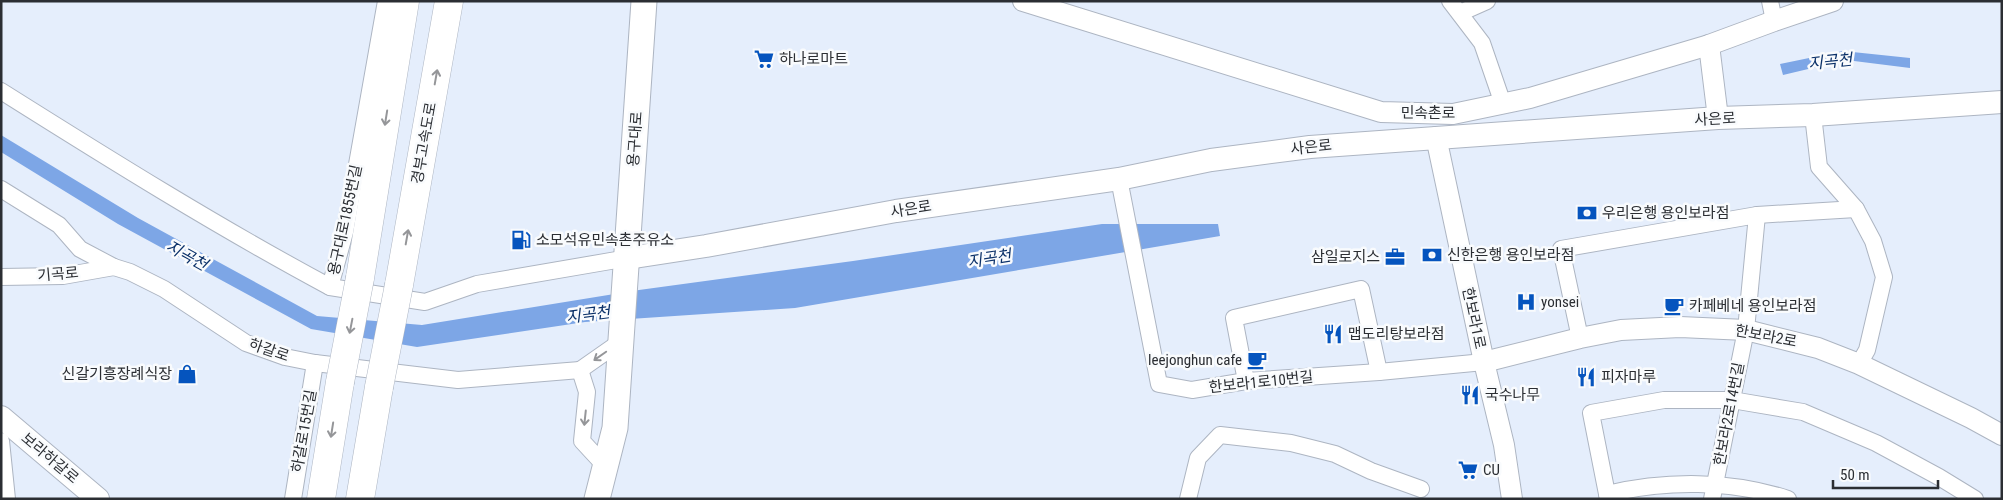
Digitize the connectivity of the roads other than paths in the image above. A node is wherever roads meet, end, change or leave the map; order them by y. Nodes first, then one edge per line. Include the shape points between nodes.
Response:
1 (386, 1) edge
2 (405, 1) edge
3 (449, 1) edge
4 (644, 1) edge
5 (1023, 1) edge
6 (1487, 1) edge
7 (1833, 1) edge
8 (1049, 5) edge
9 (1455, 7) edge
10 (1772, 11) edge
11 (1709, 45) junction
12 (1, 91) edge
13 (2002, 102) edge
14 (1503, 104) junction
15 (1813, 114) junction
16 (1718, 118) junction
17 (1436, 137) junction
18 (1121, 188) junction
19 (1, 189) edge
20 (1856, 209) junction
21 (1757, 214) junction
22 (114, 267) junction
23 (626, 267) junction
24 (1, 277) edge
25 (330, 288) junction
26 (1746, 330) junction
27 (1580, 338) junction
28 (620, 351) junction
29 (1484, 362) junction
30 (315, 363) junction
31 (1859, 364) junction
32 (580, 370) junction
33 (1378, 372) junction
34 (1246, 381) junction
35 (1732, 400) junction
36 (1, 417) edge
37 (2002, 435) edge
38 (1, 440) edge
39 (606, 467) junction
40 (1421, 489) dead end
41 (1714, 491) edge
42 (1608, 496) edge
43 (7, 499) edge
44 (98, 499) edge
45 (293, 499) edge
46 (321, 499) edge
47 (360, 499) edge
48 (597, 499) edge
49 (1188, 499) edge
50 (1512, 499) edge
51 (1788, 499) edge
52 (1974, 499) edge

1 - 25 street, 용구대로1855번길 via 345,232
2 -> 46 highway, bridge
47 -> 3 highway, 경부고속도로, bridge
4 - 23 main road, 용구대로
5 - 8 street, 민속촌로
6 - 9 street
7 - 10 street, 민속촌로
8 - 14 street, 민속촌로 via 1381,112 1453,114
9 - 14 street via 1482,42
10 - 11 street, 민속촌로
11 - 14 street, 민속촌로
11 - 16 street
12 - 25 street via 168,194
13 - 15 main road, 사은로
15 - 16 main road, 사은로
15 - 20 street via 1819,167
16 - 17 main road, 사은로
17 - 18 main road, 사은로 via 1310,147 1211,160
17 - 29 street, 한보라1로
18 - 23 main road, 사은로 via 896,211 706,246
18 - 34 street, 한보라1로10번길 via 1159,384 1192,390
19 - 22 street, 하갈로 via 59,225 80,248
20 - 21 street
20 - 31 street via 1873,241 1884,277 1867,350
21 - 26 street, 한보라2로14번길
21 - 27 street via 1561,249
22 - 24 street, 기곡로 via 63,276
22 - 30 street, 하갈로 via 164,289 246,343 285,357
23 - 25 street, 용구대로1855번길 via 477,284 425,302
23 - 28 main road, 용구대로
26 - 27 street, 한보라2로 via 1680,326 1620,330
26 - 31 street, 한보라2로 via 1818,348
26 - 35 street, 한보라2로14번길
27 - 29 street, 한보라2로
28 -> 32 street
28 - 39 main road via 615,428
29 - 33 street, 한보라1로10번길
29 - 50 street, 한보라1로 via 1504,445
30 - 32 street, 하갈로 via 458,380
30 - 45 street, 하갈로15번길
31 - 37 street, 한보라2로
32 -> 39 street via 587,392 582,441
33 - 34 street, 한보라1로10번길
33 - 34 street via 1360,289 1234,318
35 - 41 street, 한보라2로14번길
35 - 42 street via 1664,400 1591,413
35 - 52 street via 1804,412 1876,443
36 - 44 main road, 보라하갈로
38 - 43 street
39 - 48 main road
40 - 49 street via 1335,454 1291,443 1220,435 1198,458
41 - 42 street via 1690,484 1632,488
41 - 51 street via 1774,494

